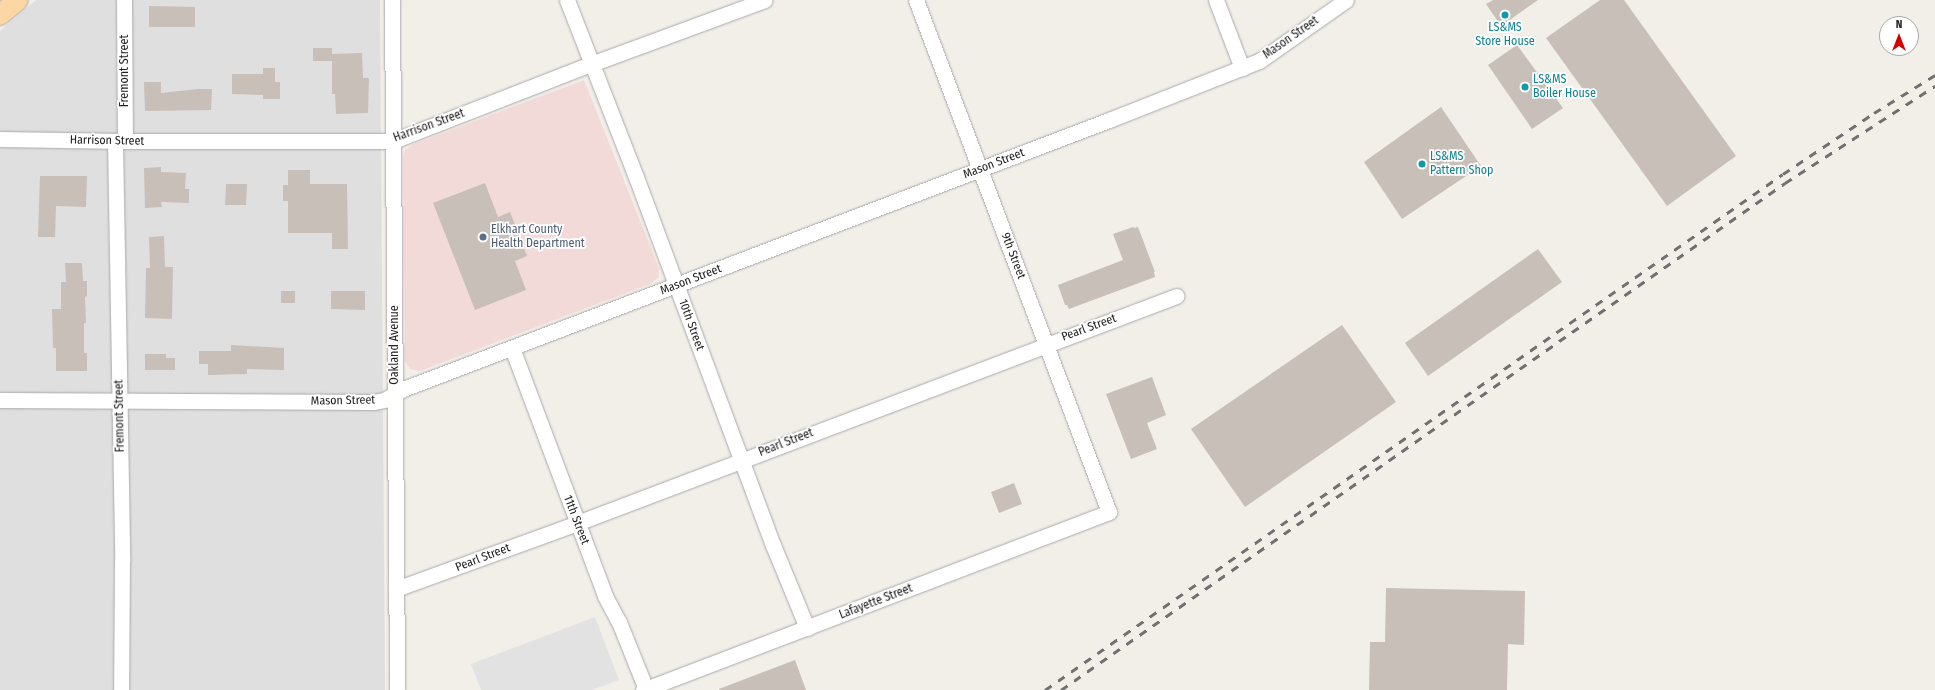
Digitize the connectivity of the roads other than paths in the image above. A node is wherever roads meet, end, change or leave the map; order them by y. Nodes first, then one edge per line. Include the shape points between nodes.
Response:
1 (18, 0) edge
2 (124, 0) edge
3 (392, 0) edge
4 (567, 0) edge
5 (765, 0) edge
6 (916, 0) edge
7 (1216, 0) edge
8 (1346, 0) edge
9 (0, 15) edge
10 (591, 64) junction
11 (1242, 68) junction
12 (0, 139) edge
13 (120, 141) junction
14 (392, 141) junction
15 (979, 170) junction
16 (676, 285) junction
17 (1176, 296) dead end
18 (1046, 344) junction
19 (512, 348) junction
20 (395, 395) junction
21 (0, 400) edge
22 (119, 400) junction
23 (741, 460) junction
24 (1109, 512) joint
25 (576, 523) junction
26 (396, 589) junction
27 (807, 628) junction
28 (121, 690) edge
29 (397, 690) edge
30 (644, 690) edge

1 - 9 main road
2 - 13 street, Fremont Street
3 - 14 street, Oakland Avenue
4 - 10 street, 10th Street
5 - 10 street, Harrison Street
6 - 15 street, 9th Street
7 - 11 street
8 - 11 street, Mason Street via 1259,61
10 - 14 street, Harrison Street
10 - 16 street, 10th Street
11 - 15 street, Mason Street
12 - 13 street, Harrison Street
13 - 14 street, Harrison Street
13 - 22 street, Fremont Street
14 - 20 street, Oakland Avenue
15 - 16 street, Mason Street
15 - 18 street, 9th Street
16 - 19 street, Mason Street
16 - 23 street, 10th Street
17 - 18 street, Pearl Street
18 - 23 street, Pearl Street
18 - 24 street, 9th Street
19 - 20 street, Mason Street via 403,389
19 - 25 street, 11th Street
20 - 22 street, Mason Street via 373,402
20 - 26 street, Oakland Avenue
21 - 22 street, Mason Street
22 - 28 street, Fremont Street
23 - 25 street, Pearl Street
23 - 27 street, 10th Street
24 - 27 street, Lafayette Street
25 - 26 street, Pearl Street
25 - 30 street, 11th Street via 605,596 619,622
26 - 29 street, Oakland Avenue
27 - 30 street, Lafayette Street

